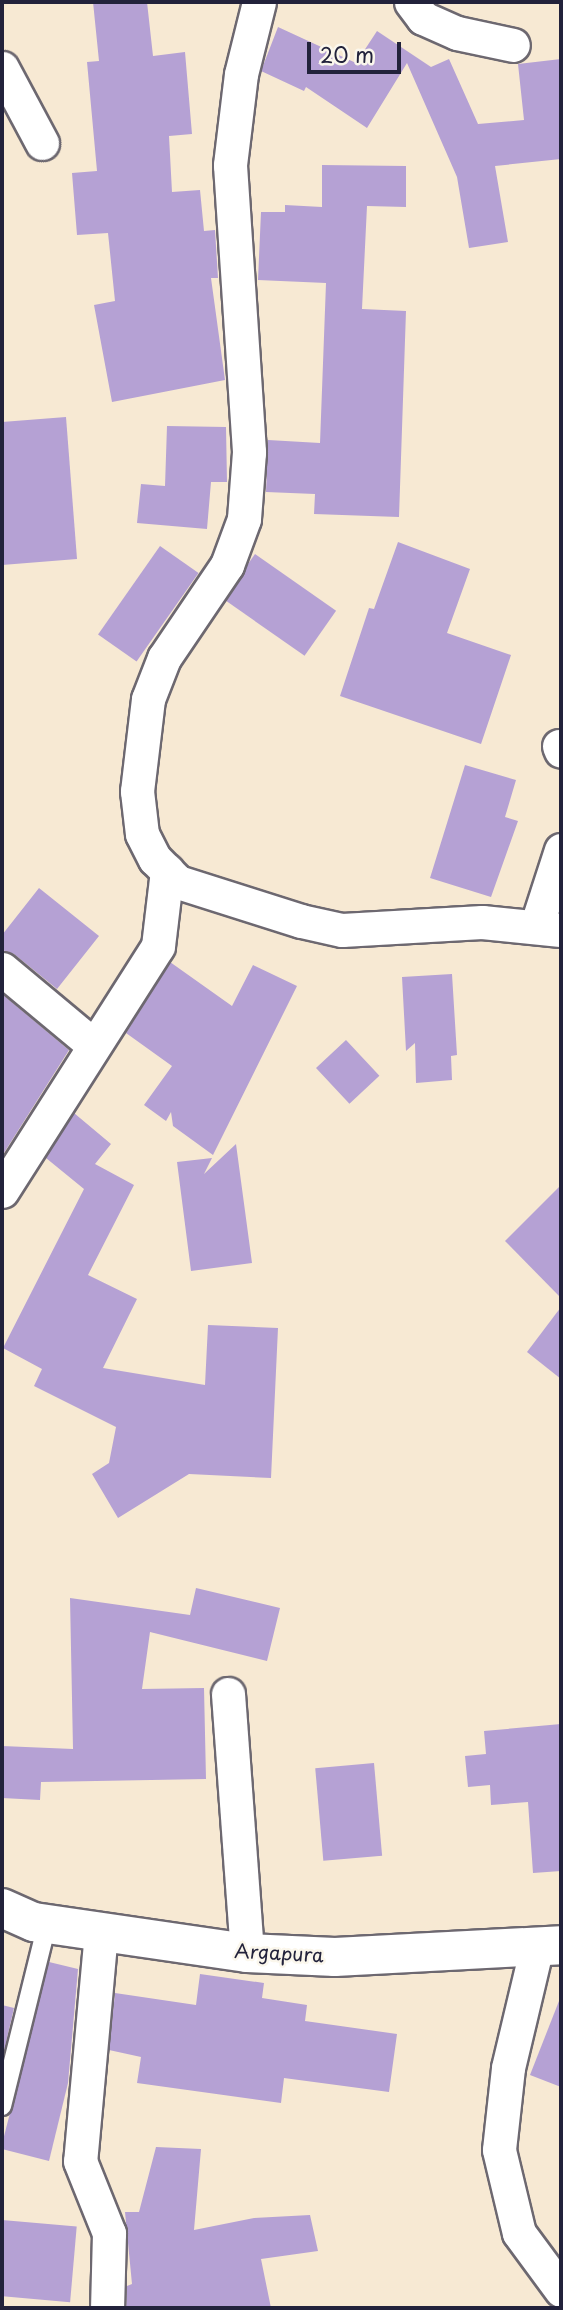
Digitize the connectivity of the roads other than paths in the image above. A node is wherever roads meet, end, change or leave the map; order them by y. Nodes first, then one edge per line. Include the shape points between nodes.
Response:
1 (259, 2) edge
2 (411, 2) edge
3 (513, 45) dead end
4 (2, 68) edge
5 (42, 142) dead end
6 (561, 850) edge
7 (167, 871) junction
8 (549, 929) edge
9 (2, 969) edge
10 (92, 1044) junction
11 (2, 1191) edge
12 (228, 1694) dead end
13 (2, 1908) edge
14 (47, 1924) junction
15 (101, 1932) junction
16 (549, 1945) edge
17 (247, 1953) junction
18 (2, 2106) edge
19 (561, 2290) edge
20 (107, 2308) edge

1 - 7 street via 241,74 230,165 248,452 244,519 227,565 164,659 148,699 137,791 142,834
2 - 3 street via 423,18 457,33
4 - 5 street
6 - 8 street
7 - 8 street via 178,882 208,894 342,930 482,922
7 - 10 street via 158,946
9 - 10 street
10 - 11 street
12 - 17 street
13 - 14 highway, Argapura
14 - 15 highway, Argapura
14 - 18 lane
15 - 17 highway, Argapura
15 - 20 street via 80,2161 109,2233
16 - 17 highway, Argapura via 335,1957
16 - 19 street via 508,2068 499,2150 519,2233

